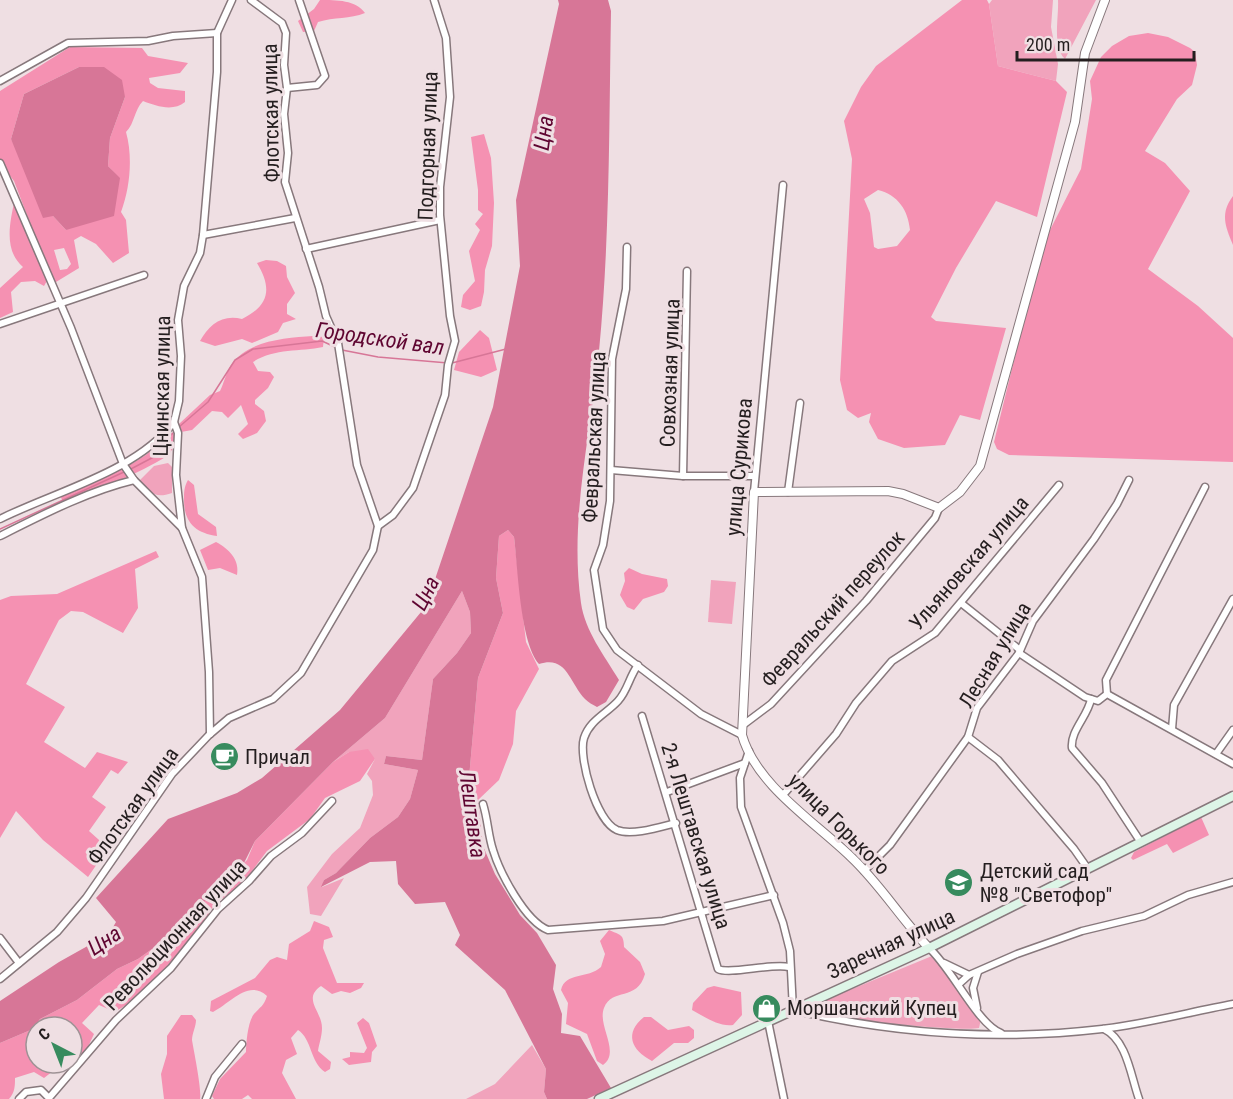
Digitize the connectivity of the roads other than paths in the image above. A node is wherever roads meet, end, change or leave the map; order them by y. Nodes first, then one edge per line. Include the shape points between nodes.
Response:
1 (232, 0) edge
2 (251, 0) edge
3 (299, 0) edge
4 (434, 0) edge
5 (1105, 0) edge
6 (217, 33) junction
7 (0, 81) edge
8 (287, 88) junction
9 (0, 163) edge
10 (783, 185) dead end
11 (295, 218) junction
12 (440, 220) junction
13 (203, 235) junction
14 (627, 247) dead end
15 (306, 249) junction
16 (687, 271) dead end
17 (144, 274) dead end
18 (60, 303) junction
19 (0, 324) edge
20 (800, 403) dead end
21 (174, 422) junction
22 (126, 469) junction
23 (611, 470) junction
24 (683, 476) junction
25 (755, 476) junction
26 (134, 480) junction
27 (1129, 480) dead end
28 (1059, 485) dead end
29 (1205, 487) dead end
30 (754, 492) junction
31 (788, 492) junction
32 (939, 508) junction
33 (0, 519) edge
34 (378, 526) junction
35 (182, 528) junction
36 (0, 536) edge
37 (1233, 598) edge
38 (961, 603) junction
39 (1020, 651) junction
40 (638, 665) junction
41 (1107, 694) junction
42 (1091, 699) junction
43 (642, 716) dead end
44 (743, 725) junction
45 (1172, 729) junction
46 (1233, 730) edge
47 (210, 735) junction
48 (742, 735) junction
49 (968, 737) junction
50 (749, 751) junction
51 (1216, 754) junction
52 (745, 763) junction
53 (1233, 764) edge
54 (667, 792) junction
55 (783, 795) junction
56 (1233, 796) edge
57 (332, 801) dead end
58 (483, 804) dead end
59 (676, 823) junction
60 (1140, 841) junction
61 (1088, 869) junction
62 (864, 872) junction
63 (1233, 882) edge
64 (774, 895) junction
65 (702, 912) junction
66 (0, 938) edge
67 (929, 948) junction
68 (19, 963) junction
69 (944, 963) junction
70 (789, 967) junction
71 (978, 972) junction
72 (969, 975) junction
73 (0, 979) edge
74 (959, 984) junction
75 (808, 1003) junction
76 (1233, 1004) edge
77 (793, 1010) junction
78 (978, 1012) junction
79 (815, 1015) junction
80 (983, 1019) junction
81 (768, 1021) junction
82 (1104, 1029) junction
83 (975, 1035) junction
84 (1008, 1035) junction
85 (242, 1044) dead end
86 (19, 1099) edge
87 (49, 1099) edge
88 (206, 1099) edge
89 (599, 1099) edge
90 (784, 1099) edge
91 (1139, 1099) edge

1 - 6 street
2 - 8 street, Флотская улица via 282,23 286,33
3 - 8 street via 325,76 317,85
4 - 12 street, Подгорная улица via 446,38 450,97
5 - 32 street via 1085,53 1075,122 980,466 960,492
6 - 7 street via 148,42 68,43
6 - 13 street, Цнинская улица
8 - 11 street, Флотская улица via 285,182
9 - 18 street, Цнинская улица
10 - 25 street, улица Сурикова
11 - 13 street
11 - 15 street, Флотская улица
12 - 15 street
12 - 34 street, Подгорная улица via 455,341 445,395 412,488 393,516
13 - 21 street, Цнинская улица via 200,253 184,286 178,320 180,389
14 - 23 street, Февральская улица via 626,289 612,359
15 - 34 street, Флотская улица via 326,316 339,344 357,465
16 - 24 street, Совхозная улица
17 - 18 street
18 - 19 street
18 - 22 street, Цнинская улица
20 - 31 street
21 - 22 street
21 - 35 street, Цнинская улица via 178,434 176,475
22 - 26 street, Цнинская улица
22 - 33 street
23 - 24 street
23 - 40 street, Февральская улица via 607,526 596,558 595,582 603,629 617,650
24 - 25 street
25 - 30 street, улица Сурикова
26 - 35 street, Цнинская улица
26 - 36 street via 40,516
27 - 39 street, Лесная улица via 1094,539 1033,621
28 - 38 street, Ульяновская улица
29 - 41 street via 1106,680
30 - 31 street
30 - 44 street, улица Сурикова
31 - 32 street via 888,491
32 - 44 street, Февральский переулок via 935,518 866,601 771,704
34 - 47 street, Флотская улица via 373,550 361,575 301,673 273,699 229,718
35 - 47 street, Цнинская улица via 202,577
37 - 45 street via 1174,705
38 - 39 street
38 - 55 street, Ульяновская улица via 935,633 892,661
39 - 42 street
39 - 49 street, Лесная улица via 977,708
40 - 48 street, Февральская улица via 701,714
40 - 59 street via 620,699 590,725 581,750 586,775 592,793 618,830
41 - 42 street via 1098,701
41 - 45 street
42 - 60 street via 1071,740 1072,748 1108,792
43 - 54 street, 2-я Лештавская улица
44 - 48 street, улица Сурикова
45 - 51 street
46 - 51 street
47 - 68 street, Флотская улица via 171,774 86,898 57,932
48 - 50 street, улица Сурикова
49 - 61 street via 998,760
49 - 62 street, Лесная улица via 890,845
50 - 52 street
50 - 55 street, улица Горького
51 - 53 street
52 - 54 street
52 - 64 street via 740,778 741,807
54 - 59 street, 2-я Лештавская улица
55 - 62 street, улица Горького
56 - 60 main road, Заречная улица
57 - 87 street, Революционная улица via 218,909 171,968 116,1020
58 - 65 street via 501,870 533,921 541,927 548,930 623,926
59 - 65 street, 2-я Лештавская улица
60 - 61 main road, Заречная улица
61 - 67 main road, Заречная улица
62 - 67 street, улица Горького
63 - 71 street via 1188,895 1144,916 1082,931
64 - 65 street
64 - 70 street via 790,951
65 - 70 street, 2-я Лештавская улица via 716,965 722,972
66 - 68 street
67 - 69 street
67 - 75 main road, Заречная улица
68 - 73 street, Флотская улица
69 - 72 street
69 - 74 street
70 - 77 street
71 - 72 street
71 - 78 street via 973,988
72 - 74 street
74 - 78 street
75 - 77 main road, Заречная улица
75 - 79 street
76 - 82 street
77 - 79 street
77 - 81 main road, Заречная улица
78 - 80 street
79 - 83 street
80 - 83 street via 983,1028
80 - 84 street via 993,1029
81 - 89 main road, Заречная улица
81 - 90 street
82 - 84 street
82 - 91 street via 1118,1040
83 - 84 street
85 - 88 street via 215,1077
86 - 87 street, Революционная улица via 33,1090 41,1090

